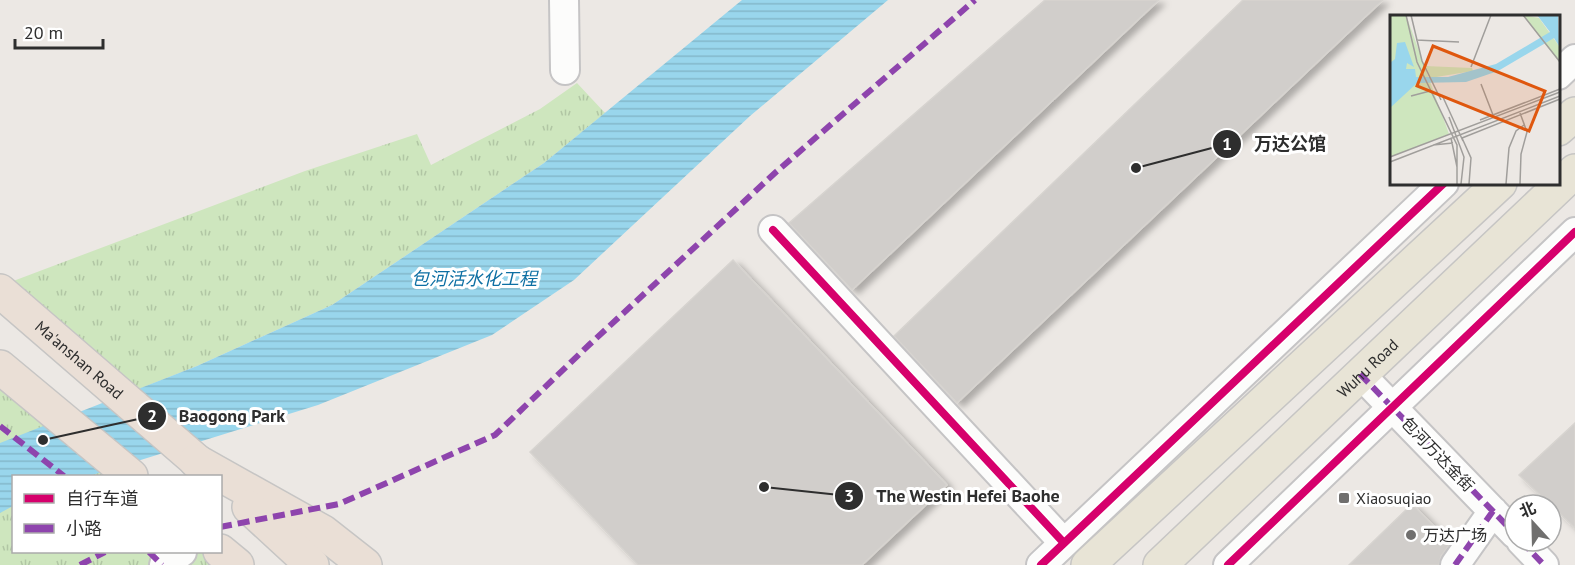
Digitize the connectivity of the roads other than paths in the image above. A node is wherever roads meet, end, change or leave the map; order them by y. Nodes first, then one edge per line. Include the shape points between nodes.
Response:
1 (564, 0) edge
2 (1575, 59) edge
3 (565, 70) dead end
4 (1560, 73) edge
5 (1575, 114) edge
6 (1560, 127) edge
7 (1575, 171) edge
8 (1443, 184) edge
9 (1499, 184) edge
10 (773, 230) dead end
11 (1575, 232) edge
12 (0, 291) edge
13 (0, 368) edge
14 (1360, 374) junction
15 (204, 468) edge
16 (129, 475) edge
17 (222, 478) edge
18 (222, 485) edge
19 (1493, 511) junction
20 (1503, 521) edge
21 (1064, 543) junction
22 (181, 553) edge
23 (205, 553) edge
24 (222, 553) edge
25 (1532, 553) edge
26 (164, 565) edge
27 (216, 565) edge
28 (237, 565) edge
29 (312, 565) edge
30 (365, 565) edge
31 (1041, 565) edge
32 (1088, 565) edge
33 (1160, 565) edge
34 (1228, 565) edge
35 (1455, 565) edge
36 (1544, 565) edge

1 - 3 street
2 - 4 street
5 - 6 main road
7 - 14 main road, Wuhu Road
8 - 21 street
9 - 32 main road
10 - 21 street
11 - 34 street
12 - 15 highway, Ma'anshan Road
13 - 16 highway
14 - 19 street, 包河万达金街
14 - 33 main road, Wuhu Road
17 - 30 highway, Ma'anshan Road via 323,532
18 - 29 highway
19 - 20 street, 包河万达金街
19 - 35 street
21 - 31 street
22 - 26 street
23 - 27 highway
24 - 28 highway
25 - 36 street

